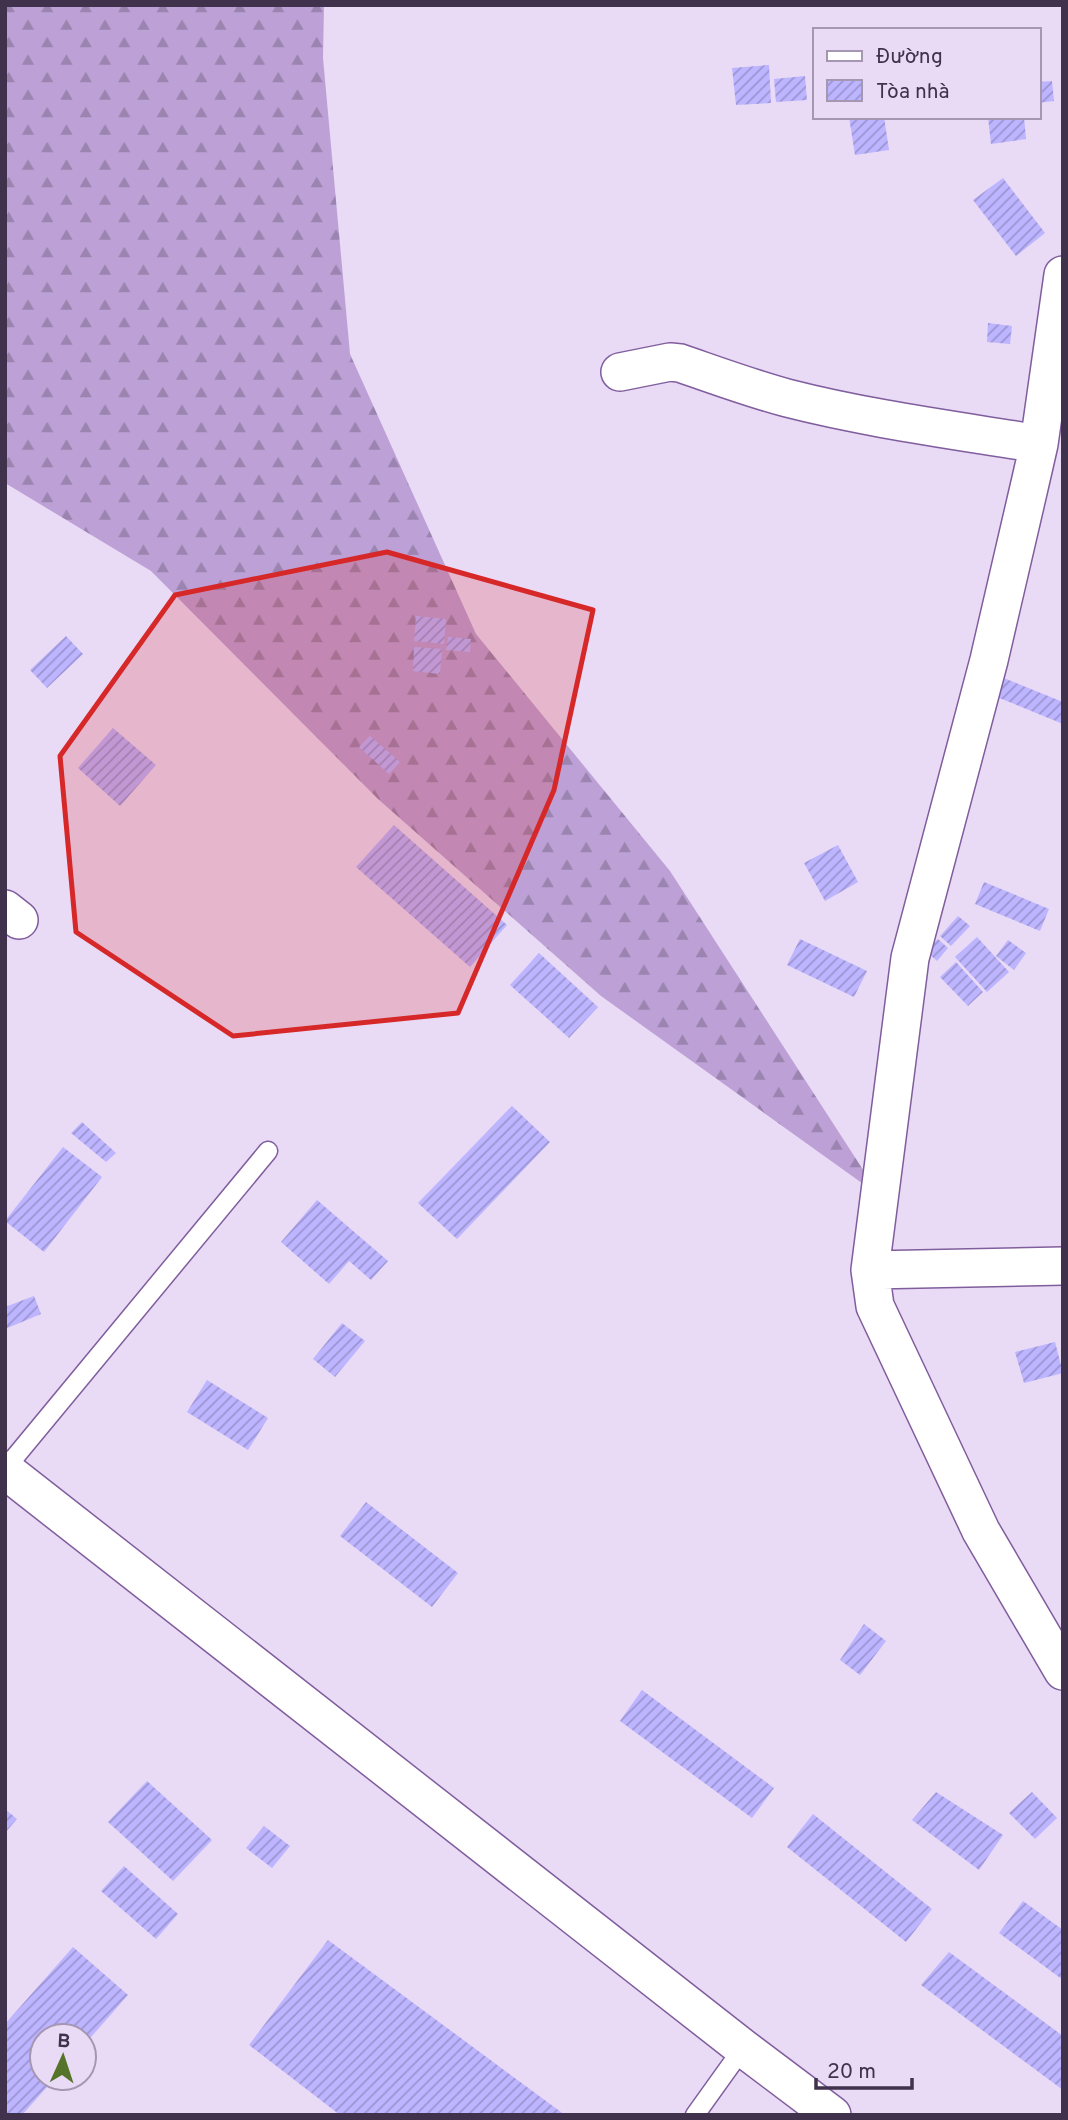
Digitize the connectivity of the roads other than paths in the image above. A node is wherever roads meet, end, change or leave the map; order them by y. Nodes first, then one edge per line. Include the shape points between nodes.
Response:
1 (1063, 275) edge
2 (620, 372) dead end
3 (1039, 444) junction
4 (268, 1151) dead end
5 (1063, 1266) edge
6 (870, 1270) junction
7 (5, 1469) edge
8 (1063, 1671) edge
9 (743, 2048) junction
10 (695, 2115) edge
11 (832, 2115) edge

1 - 3 street
2 - 3 street via 680,363 814,404
3 - 6 street via 989,660 910,958
4 - 7 lane
5 - 6 street
6 - 8 street via 875,1306 981,1531
7 - 9 street
9 - 10 lane
9 - 11 street

